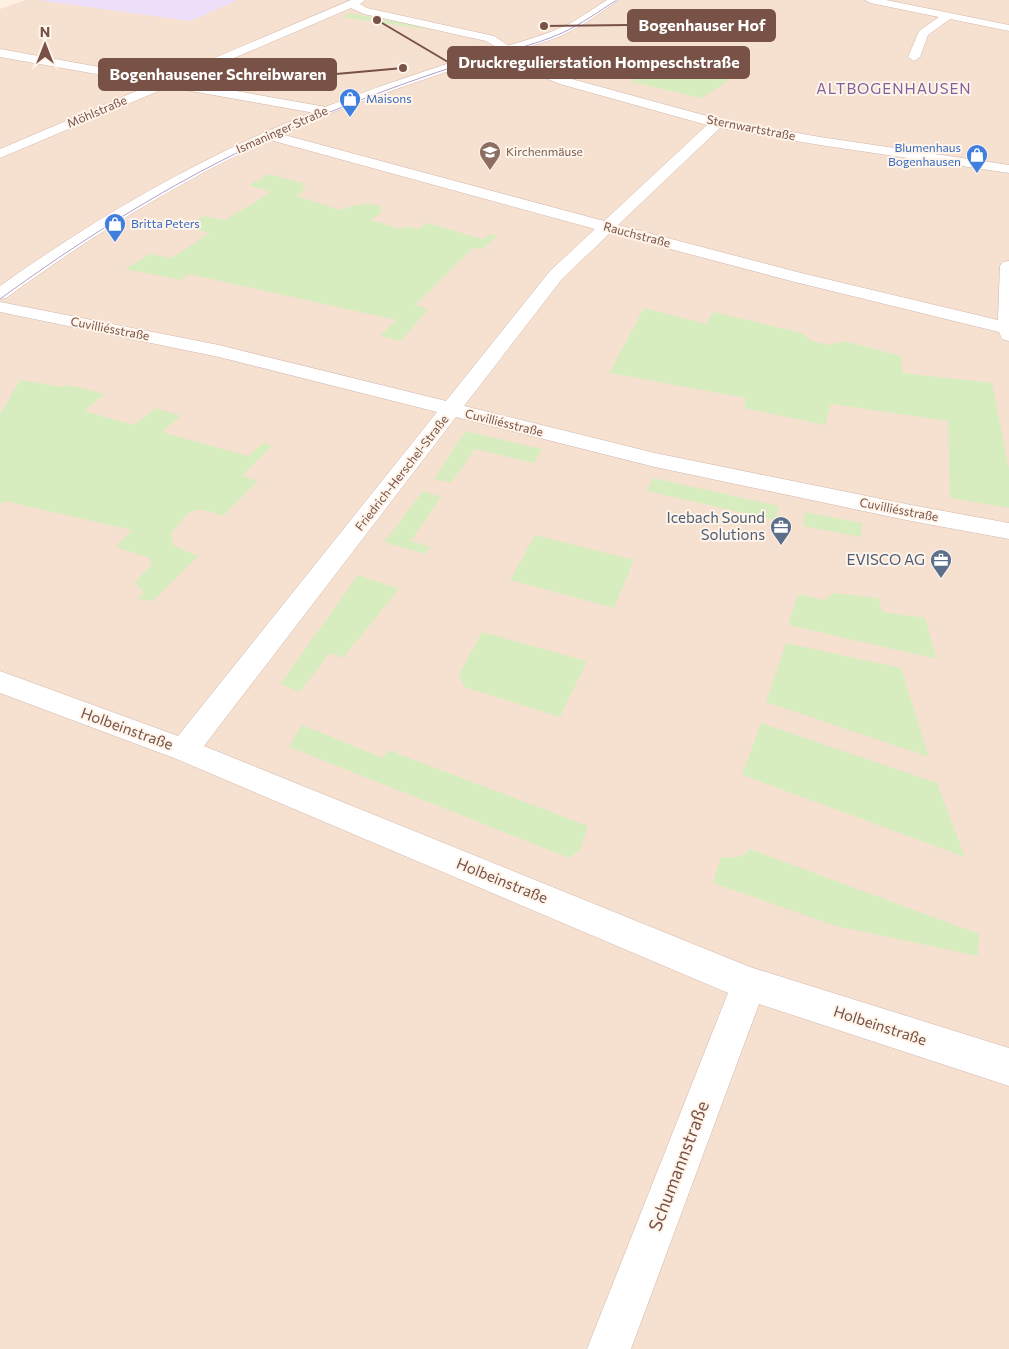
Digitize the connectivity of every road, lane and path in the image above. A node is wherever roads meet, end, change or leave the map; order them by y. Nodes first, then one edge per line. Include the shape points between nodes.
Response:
1 (614, 0) edge
2 (870, 0) edge
3 (357, 2) edge
4 (978, 7) dead end
5 (326, 16) junction
6 (948, 16) junction
7 (344, 19) dead end
8 (973, 21) junction
9 (363, 22) dead end
10 (1009, 28) edge
11 (490, 38) junction
12 (505, 50) junction
13 (0, 53) edge
14 (914, 57) dead end
15 (166, 83) junction
16 (326, 111) junction
17 (716, 123) junction
18 (268, 135) junction
19 (0, 154) edge
20 (1009, 169) edge
21 (606, 227) junction
22 (1009, 266) edge
23 (0, 294) edge
24 (0, 307) edge
25 (1008, 331) edge
26 (452, 410) junction
27 (1009, 531) edge
28 (0, 682) edge
29 (184, 750) junction
30 (749, 984) junction
31 (1009, 1067) edge
32 (609, 1349) edge

1 - 12 street, Ismaninger Straße via 568,28
2 - 6 street
3 - 5 street, Möhlstraße
3 - 11 street via 356,7 364,11
4 - 8 street
5 - 7 street
5 - 15 street, Möhlstraße
6 - 8 street
6 - 14 street via 923,33
8 - 10 street
9 - 11 street
11 - 12 street, Sternwartstraße
12 - 16 street, Ismaninger Straße
12 - 17 street, Sternwartstraße via 515,61 564,81
13 - 15 street
15 - 16 street
15 - 19 street, Möhlstraße
16 - 18 street, Ismaninger Straße
17 - 20 street, Sternwartstraße
17 - 21 street, Friedrich-Herschel-Straße
18 - 21 street, Rauchstraße
18 - 23 street, Ismaninger Straße via 194,171 120,213
21 - 25 street, Rauchstraße
21 - 26 street, Friedrich-Herschel-Straße via 556,275
22 - 25 street
24 - 26 street, Cuvilliésstraße via 218,351
26 - 27 street, Cuvilliésstraße via 655,460 911,514
26 - 29 street, Friedrich-Herschel-Straße
28 - 29 street, Holbeinstraße
29 - 30 street, Holbeinstraße
30 - 31 street, Holbeinstraße
30 - 32 street, Schumannstraße

